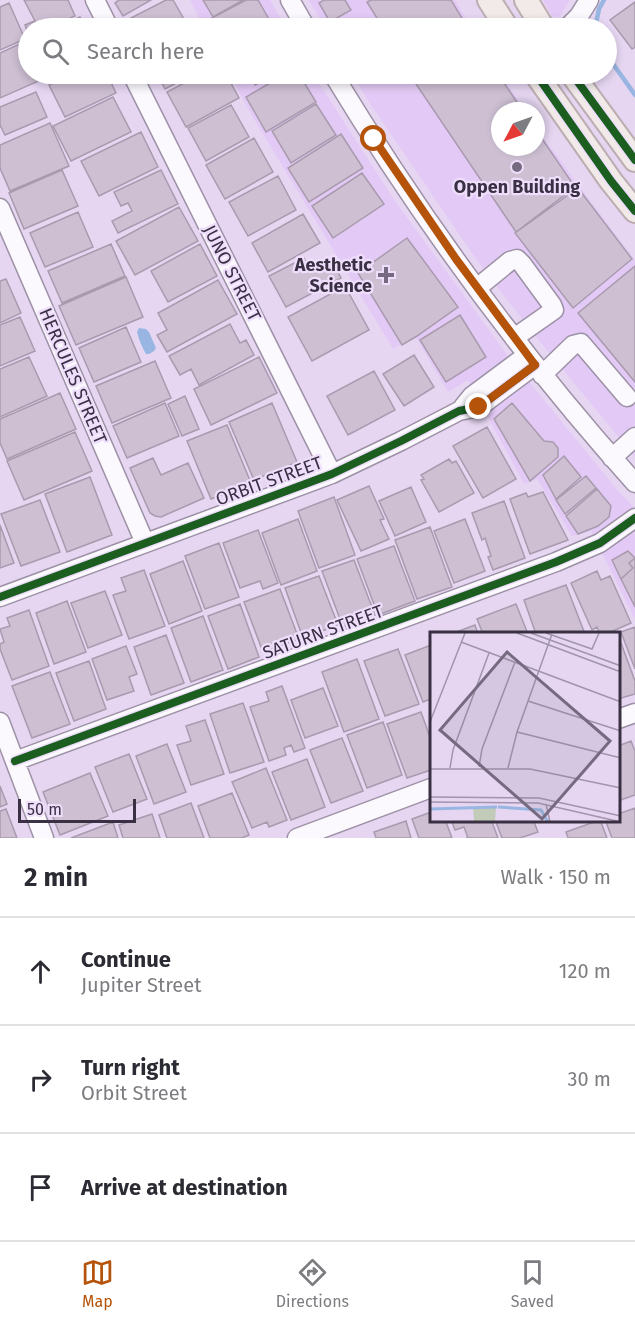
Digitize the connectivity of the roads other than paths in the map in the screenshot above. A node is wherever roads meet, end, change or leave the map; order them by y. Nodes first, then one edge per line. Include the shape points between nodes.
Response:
1 (95, 0) edge
2 (290, 0) edge
3 (489, 0) edge
4 (525, 0) edge
5 (589, 0) edge
6 (104, 18) edge
7 (300, 18) edge
8 (501, 18) edge
9 (537, 18) edge
10 (577, 18) edge
11 (137, 84) edge
12 (339, 84) edge
13 (543, 84) edge
14 (579, 84) edge
15 (635, 160) edge
16 (0, 208) edge
17 (635, 211) edge
18 (477, 288) junction
19 (514, 338) junction
20 (535, 365) junction
21 (627, 397) dead end
22 (635, 437) edge
23 (612, 458) junction
24 (332, 474) junction
25 (635, 483) edge
26 (635, 518) edge
27 (145, 543) junction
28 (0, 597) edge
29 (635, 713) edge
30 (620, 718) edge
31 (0, 722) edge
32 (15, 761) junction
33 (430, 789) edge
34 (44, 838) edge
35 (297, 838) edge

1 - 6 street
2 - 7 street
3 - 8 main road
4 - 9 main road
5 - 10 street
11 - 24 street, JUNO STREET
12 - 18 street
13 - 17 main road
14 - 15 main road
16 - 27 street, HERCULES STREET
18 - 19 street
18 - 19 street via 510,261 517,259 522,264 554,310
19 - 20 street
20 - 21 street, ORBIT STREET via 581,343
20 - 23 street
20 - 24 street, ORBIT STREET via 472,396 459,411
22 - 23 street
23 - 25 street
24 - 27 street, ORBIT STREET
26 - 32 street, SATURN STREET via 600,543 556,562
27 - 28 street, ORBIT STREET
29 - 30 street
31 - 32 street
32 - 34 street
33 - 35 street

